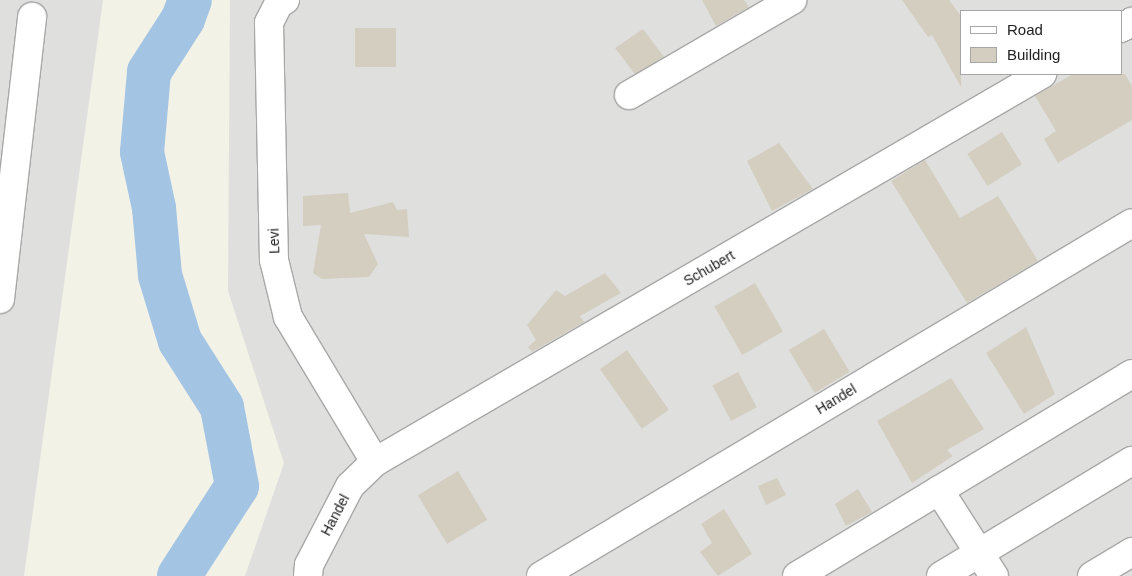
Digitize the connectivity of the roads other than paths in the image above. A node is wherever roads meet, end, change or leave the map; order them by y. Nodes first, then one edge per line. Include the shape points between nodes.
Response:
1 (285, 0) edge
2 (792, 0) edge
3 (32, 17) dead end
4 (1040, 75) edge
5 (629, 95) dead end
6 (1132, 222) edge
7 (0, 299) edge
8 (1132, 374) edge
9 (1132, 461) edge
10 (375, 462) junction
11 (939, 490) junction
12 (1132, 552) edge
13 (980, 553) junction
14 (308, 576) edge
15 (541, 576) edge
16 (797, 576) edge
17 (941, 576) edge
18 (994, 576) edge
19 (1092, 576) edge

1 - 10 street, Levi via 279,3 269,23 274,260 288,317
2 - 5 street
3 - 7 street
4 - 10 street, Schubert
6 - 15 street, Handel
8 - 11 street
9 - 13 street
10 - 14 street, Handel via 350,486 309,565
11 - 13 street
11 - 16 street
12 - 19 street
13 - 17 street
13 - 18 street

